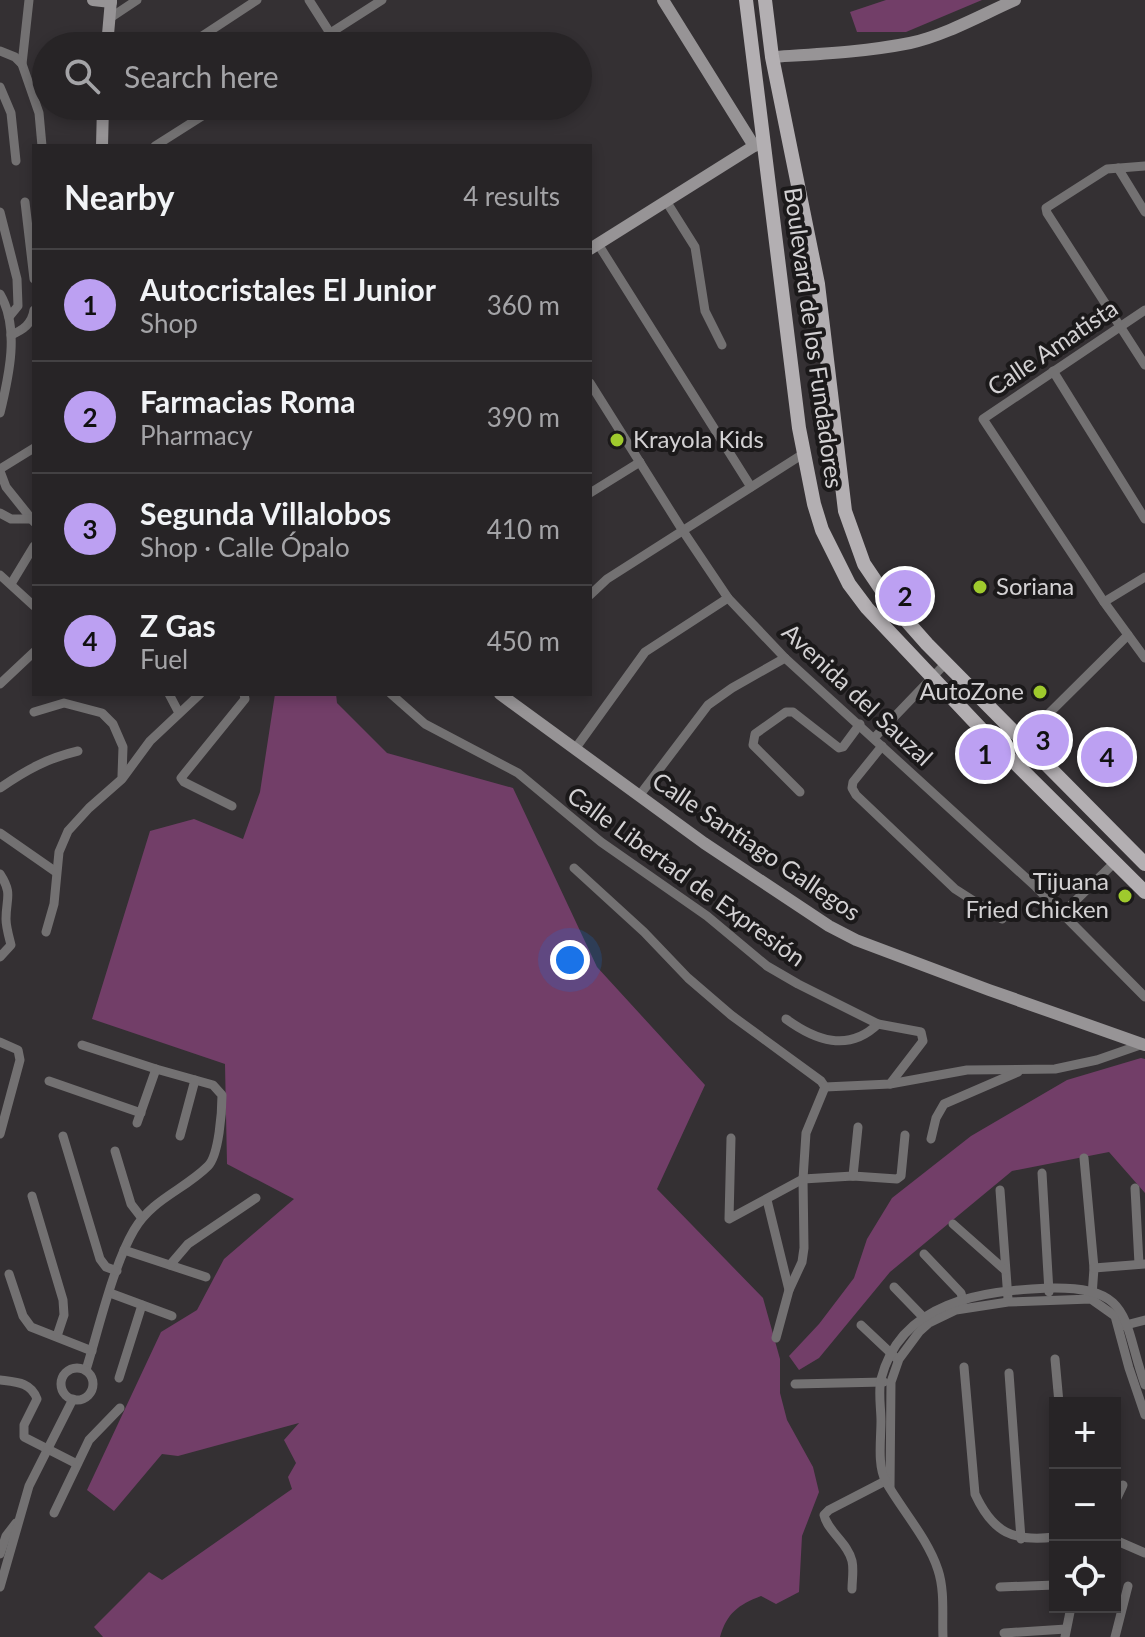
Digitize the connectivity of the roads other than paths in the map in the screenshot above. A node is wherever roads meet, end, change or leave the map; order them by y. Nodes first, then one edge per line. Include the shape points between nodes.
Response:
1 (29, 0) edge
2 (93, 0) edge
3 (137, 0) edge
4 (257, 0) edge
5 (309, 0) edge
6 (382, 0) edge
7 (663, 0) edge
8 (746, 0) edge
9 (1015, 0) edge
10 (111, 1) edge
11 (766, 1) edge
12 (110, 18) junction
13 (108, 32) edge
14 (208, 32) edge
15 (329, 32) edge
16 (332, 32) edge
17 (751, 42) junction
18 (0, 51) edge
19 (772, 57) junction
20 (22, 64) junction
21 (0, 87) edge
22 (32, 93) edge
23 (40, 120) edge
24 (103, 120) edge
25 (196, 120) edge
26 (42, 144) edge
27 (102, 144) edge
28 (158, 144) edge
29 (759, 145) junction
30 (16, 161) dead end
31 (1145, 166) edge
32 (1118, 168) junction
33 (666, 201) junction
34 (25, 202) dead end
35 (0, 212) edge
36 (1145, 212) edge
37 (594, 247) edge
38 (32, 262) edge
39 (0, 294) edge
40 (1145, 310) edge
41 (4, 316) edge
42 (32, 318) edge
43 (1120, 326) junction
44 (11, 332) junction
45 (722, 345) dead end
46 (1145, 365) edge
47 (1053, 371) junction
48 (592, 386) edge
49 (0, 413) edge
50 (32, 449) edge
51 (803, 454) junction
52 (640, 462) junction
53 (0, 470) edge
54 (751, 487) junction
55 (592, 492) edge
56 (0, 513) edge
57 (1145, 519) edge
58 (32, 521) edge
59 (683, 531) junction
60 (32, 549) edge
61 (0, 575) edge
62 (1145, 577) edge
63 (11, 584) junction
64 (592, 593) edge
65 (728, 598) junction
66 (1104, 602) junction
67 (32, 604) edge
68 (1128, 635) junction
69 (32, 654) edge
70 (785, 658) junction
71 (1145, 658) edge
72 (946, 663) junction
73 (932, 678) junction
74 (0, 684) edge
75 (170, 696) edge
76 (198, 696) edge
77 (244, 696) edge
78 (393, 696) edge
79 (508, 696) edge
80 (34, 712) dead end
81 (179, 713) junction
82 (860, 724) junction
83 (874, 738) junction
84 (1022, 740) junction
85 (882, 746) junction
86 (575, 749) junction
87 (78, 751) dead end
88 (1008, 754) junction
89 (122, 779) junction
90 (0, 788) edge
91 (800, 792) dead end
92 (639, 796) junction
93 (232, 806) dead end
94 (0, 833) edge
95 (1115, 862) junction
96 (1145, 864) edge
97 (574, 868) dead end
98 (56, 872) junction
99 (0, 874) edge
100 (1145, 892) edge
101 (1062, 914) junction
102 (1002, 919) dead end
103 (46, 932) dead end
104 (0, 957) edge
105 (1145, 997) edge
106 (786, 1019) dead end
107 (878, 1024) junction
108 (0, 1042) edge
109 (82, 1045) dead end
110 (1144, 1045) edge
111 (156, 1069) junction
112 (1022, 1070) junction
113 (195, 1080) junction
114 (49, 1081) dead end
115 (890, 1084) junction
116 (825, 1087) junction
117 (858, 1127) dead end
118 (0, 1134) edge
119 (905, 1135) dead end
120 (63, 1136) dead end
121 (180, 1136) dead end
122 (731, 1138) dead end
123 (931, 1139) dead end
124 (115, 1151) dead end
125 (1084, 1158) dead end
126 (1042, 1173) dead end
127 (853, 1176) junction
128 (803, 1179) junction
129 (1135, 1188) dead end
130 (1000, 1190) dead end
131 (32, 1196) dead end
132 (256, 1198) dead end
133 (767, 1200) junction
134 (141, 1217) junction
135 (953, 1224) dead end
136 (124, 1250) junction
137 (924, 1254) dead end
138 (1142, 1264) edge
139 (170, 1265) junction
140 (1094, 1268) junction
141 (1005, 1270) junction
142 (117, 1271) junction
143 (9, 1274) dead end
144 (206, 1277) dead end
145 (894, 1287) dead end
146 (789, 1290) junction
147 (110, 1293) junction
148 (1050, 1294) junction
149 (1092, 1294) junction
150 (1008, 1298) junction
151 (964, 1303) junction
152 (142, 1305) junction
153 (172, 1316) dead end
154 (926, 1319) junction
155 (1145, 1320) edge
156 (861, 1325) dead end
157 (1124, 1326) junction
158 (57, 1336) junction
159 (776, 1338) dead end
160 (92, 1351) junction
161 (896, 1357) junction
162 (1055, 1359) dead end
163 (1137, 1366) edge
164 (964, 1367) dead end
165 (86, 1370) junction
166 (1009, 1373) dead end
167 (119, 1378) dead end
168 (0, 1380) edge
169 (886, 1382) junction
170 (795, 1384) dead end
171 (1145, 1385) edge
172 (1058, 1397) edge
173 (73, 1399) junction
174 (120, 1408) dead end
175 (1144, 1412) edge
176 (46, 1449) junction
177 (77, 1464) junction
178 (889, 1482) junction
179 (1123, 1485) dead end
180 (1121, 1489) edge
181 (54, 1513) dead end
182 (16, 1523) junction
183 (1049, 1537) edge
184 (1021, 1539) junction
185 (1118, 1541) edge
186 (1143, 1549) edge
187 (0, 1554) edge
188 (1, 1581) edge
189 (1049, 1585) edge
190 (1128, 1586) dead end
191 (1000, 1587) dead end
192 (852, 1589) dead end
193 (1070, 1613) edge
194 (1004, 1633) dead end
195 (1066, 1633) edge
196 (943, 1637) edge
197 (1115, 1637) edge

1 - 20 street
2 - 10 street
3 - 12 street
4 - 14 street
5 - 15 street
6 - 16 street
7 - 29 street
8 - 17 main road, Boulevard de los Fundadores
9 - 19 street via 911,42
10 - 12 street
11 - 19 main road, Boulevard de los Fundadores
12 - 13 street
17 - 19 main road
17 - 29 main road, Boulevard de los Fundadores
18 - 20 street
19 - 72 main road, Boulevard de los Fundadores via 818,284 845,511 875,583
20 - 22 street
21 - 30 street via 11,113
23 - 26 street
24 - 27 street
25 - 28 street
29 - 33 street
29 - 51 main road, Boulevard de los Fundadores
31 - 32 street
32 - 36 street
32 - 43 street via 1097,174 1046,208
33 - 37 street
33 - 45 street via 695,247 705,311
34 - 38 street
35 - 41 street via 19,289 18,306
37 - 54 street
39 - 41 street
40 - 43 street, Calle Amatista
41 - 44 street
42 - 44 street via 24,329
43 - 46 street
43 - 47 street, Calle Amatista
44 - 49 street
47 - 57 street
47 - 66 street, Calle Amatista via 983,419
48 - 52 street, Avenida del Sauzal
50 - 53 street
51 - 54 street
51 - 73 main road, Boulevard de los Fundadores via 822,530 849,584
52 - 55 street
52 - 59 street, Avenida del Sauzal
53 - 58 street
54 - 59 street
56 - 58 street
59 - 64 street
59 - 65 street, Avenida del Sauzal
60 - 63 street
61 - 63 street
62 - 66 street
63 - 67 street
65 - 70 street, Avenida del Sauzal
65 - 86 street via 645,652
66 - 68 street
68 - 71 street
68 - 84 street
69 - 74 street
70 - 82 street, Avenida del Sauzal
70 - 92 street via 708,705
72 - 73 street
72 - 84 main road, Boulevard de los Fundadores
73 - 83 street
73 - 88 main road, Boulevard de los Fundadores
75 - 81 street
76 - 81 street
77 - 93 street via 181,778
78 - 107 street, Calle Libertad de Expresión via 425,724 518,773 767,966
79 - 86 street, Calle Santiago Gallegos
80 - 89 street via 64,703 102,713 123,747
81 - 89 street
82 - 83 street, Avenida del Sauzal
82 - 91 street via 839,748 793,712 755,734 753,745
83 - 85 street, Avenida del Sauzal
84 - 88 street
84 - 96 main road, Boulevard de los Fundadores
85 - 101 street, Avenida del Sauzal
85 - 102 street via 853,782 856,795 955,889
86 - 92 street, Calle Santiago Gallegos
87 - 90 street via 31,766
88 - 95 main road, Boulevard de los Fundadores
89 - 98 street via 68,831
92 - 110 street, Calle Santiago Gallegos via 796,905 856,940
94 - 98 street
95 - 100 main road, Boulevard de los Fundadores
95 - 101 street
97 - 116 street via 688,978
98 - 103 street
99 - 104 street via 10,895 6,921 11,945
101 - 105 street, Avenida del Sauzal
106 - 107 street via 826,1039 860,1038
107 - 115 street, Calle Libertad de Expresión via 916,1029 923,1036
108 - 118 street via 18,1050 20,1060
109 - 111 street
110 - 112 street via 1076,1066
111 - 113 street
111 - 114 street via 139,1118
112 - 115 street via 957,1071
112 - 123 street via 944,1104
113 - 121 street
113 - 134 street via 213,1085 222,1095 210,1165
115 - 116 street
116 - 128 street via 806,1133
117 - 127 street
119 - 127 street via 901,1176
120 - 142 street via 100,1259
122 - 133 street via 729,1219
124 - 134 street via 131,1204
125 - 140 street
126 - 148 street
127 - 128 street
128 - 133 street
128 - 146 street via 804,1248
129 - 138 street
130 - 141 street
131 - 158 street via 63,1300
132 - 139 street via 188,1244
133 - 146 street
134 - 136 street
135 - 141 street
136 - 139 street
136 - 142 street
137 - 151 street
138 - 140 street
139 - 144 street
140 - 149 street
141 - 150 street
142 - 147 street
143 - 158 street via 31,1327
145 - 154 street
146 - 159 street
147 - 152 street
147 - 160 street
148 - 149 street
148 - 150 street
149 - 157 street via 1122,1312
150 - 151 street
151 - 154 street
152 - 153 street
152 - 167 street
154 - 161 street via 912,1326
155 - 157 street
156 - 161 street
157 - 163 street
158 - 160 street
160 - 165 street
161 - 169 street
162 - 172 street
163 - 171 street
163 - 175 street
164 - 184 street via 975,1494 994,1524
165 - 173 street via 93,1390
165 - 173 street via 73,1368 62,1377 63,1391
166 - 184 street
168 - 176 street via 34,1391 37,1399 22,1431
169 - 170 street
169 - 178 street
173 - 176 street
174 - 177 street via 89,1440
176 - 177 street
176 - 182 street
177 - 181 street
178 - 192 street via 824,1515 853,1563
178 - 196 street via 938,1568
179 - 180 street
182 - 187 street
182 - 188 street
183 - 184 street
185 - 186 street
189 - 191 street
190 - 197 street
193 - 195 street
194 - 195 street

